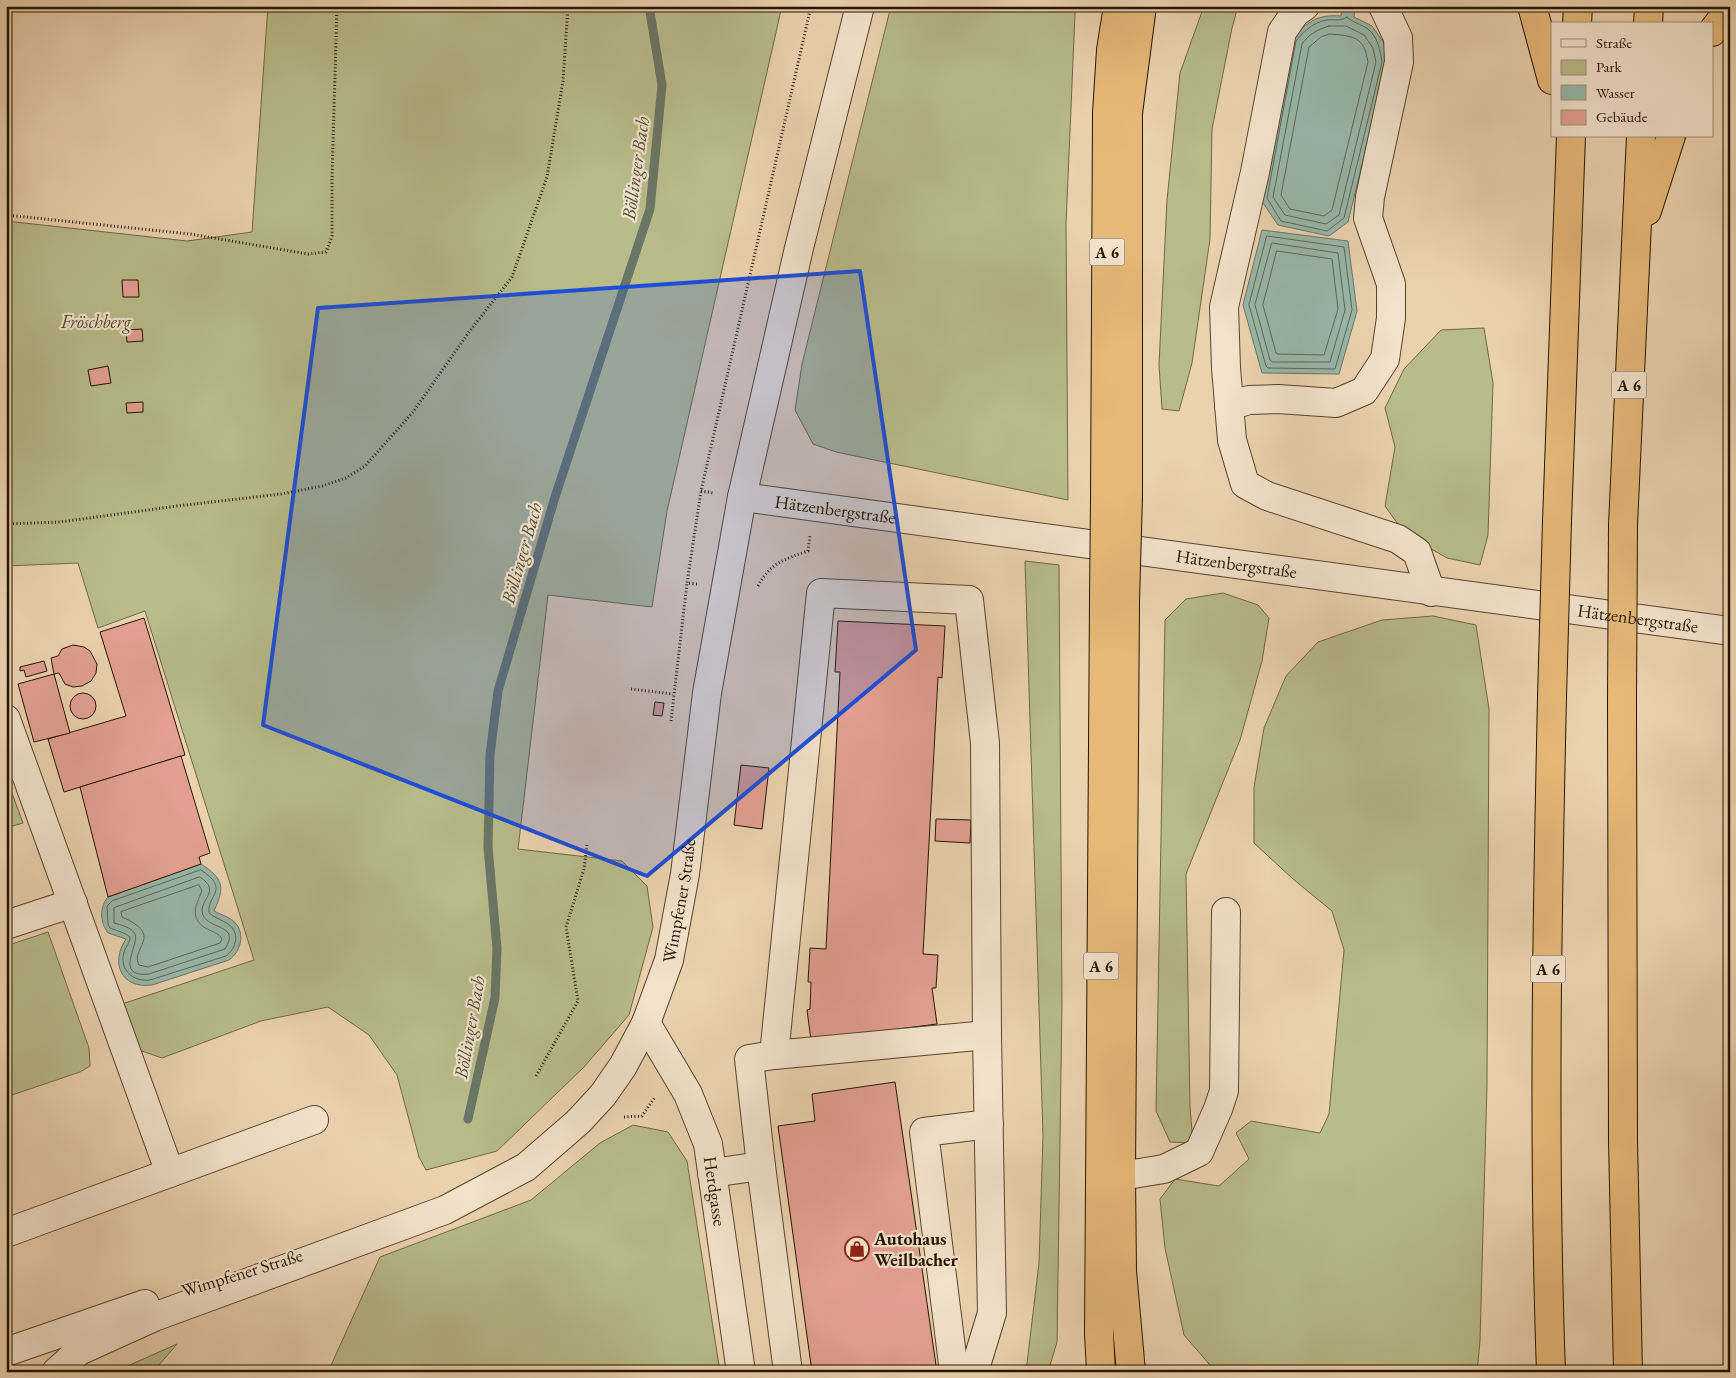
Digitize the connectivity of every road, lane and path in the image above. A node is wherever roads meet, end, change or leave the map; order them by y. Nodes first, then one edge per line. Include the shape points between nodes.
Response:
1 (337, 6) edge
2 (568, 6) edge
3 (811, 6) edge
4 (860, 6) edge
5 (1118, 6) edge
6 (1142, 6) edge
7 (1305, 6) edge
8 (1383, 6) edge
9 (1532, 6) edge
10 (1578, 6) edge
11 (1649, 6) edge
12 (1730, 8) edge
13 (1577, 22) edge
14 (1648, 22) edge
15 (1714, 29) edge
16 (1551, 76) edge
17 (1641, 138) edge
18 (1670, 138) edge
19 (1570, 141) edge
20 (6, 215) edge
21 (1635, 245) junction
22 (1229, 406) junction
23 (700, 491) dead end
24 (742, 497) junction
25 (1117, 497) junction
26 (815, 507) junction
27 (6, 524) edge
28 (758, 587) dead end
29 (1431, 592) junction
30 (1115, 600) junction
31 (1730, 631) edge
32 (631, 689) dead end
33 (673, 694) dead end
34 (6, 719) edge
35 (587, 845) dead end
36 (73, 903) junction
37 (1226, 912) dead end
38 (6, 925) edge
39 (646, 1023) junction
40 (987, 1035) junction
41 (774, 1055) junction
42 (536, 1076) dead end
43 (314, 1120) dead end
44 (989, 1124) junction
45 (761, 1166) junction
46 (170, 1172) junction
47 (712, 1173) junction
48 (1121, 1176) junction
49 (445, 1210) junction
50 (6, 1233) edge
51 (1098, 1333) junction
52 (41, 1340) junction
53 (6, 1352) edge
54 (1132, 1371) edge
55 (7, 1372) edge
56 (56, 1372) edge
57 (742, 1372) edge
58 (788, 1372) edge
59 (954, 1372) edge
60 (974, 1372) edge
61 (1086, 1372) edge
62 (1101, 1372) edge
63 (1551, 1372) edge
64 (1628, 1372) edge

1 - 20 path via 332,236 326,252 308,254 190,234
2 - 27 path via 563,81 547,177 512,276 413,412 365,466 346,478 322,486 281,494 60,522
3 - 23 path
4 - 24 street, Wimpfener Straße
5 - 25 highway, A 6 via 1111,50 1108,113
6 - 25 highway via 1128,113
7 - 22 street via 1295,13 1282,32 1224,307
8 - 22 street via 1398,38 1400,62 1368,218 1391,284 1391,318 1385,359 1364,391 1336,402 1249,400
9 - 16 highway
10 - 13 highway
11 - 14 highway
12 - 15 highway
17 - 21 highway, A 6
18 - 21 highway
19 - 63 highway, A 6, bridge via 1548,863 1546,1221
21 - 64 highway, A 6, bridge via 1623,525 1623,1140
22 - 29 street via 1232,440 1245,484 1267,496 1398,538 1417,552
24 - 26 street, Hätzenbergstraße
24 - 39 street, Wimpfener Straße via 707,693 678,912 669,960
25 - 30 highway, bridge
26 - 28 path via 808,551 784,560 765,573
26 - 29 street, Hätzenbergstraße
29 - 31 street, Hätzenbergstraße
30 - 48 highway
30 - 51 highway, A 6
32 - 33 path
34 - 36 street
35 - 42 path via 584,869 566,927 578,1002
36 - 38 street
36 - 46 street
37 - 48 street via 1224,1090 1218,1109 1199,1152 1164,1168
39 - 47 street, Herdgasse via 688,1094 708,1144
39 - 49 street, Wimpfener Straße via 624,1066 578,1122 526,1167
40 - 41 street
40 - 41 street via 985,743 969,600 820,593
40 - 44 street
41 - 45 street via 749,1059
43 - 46 street
44 - 59 street via 924,1132
44 - 60 street via 992,1313
45 - 47 street
45 - 58 street
46 - 50 street
47 - 57 street, Herdgasse
48 - 54 highway via 1122,1271
49 - 52 street, Wimpfener Straße via 160,1299
49 - 56 street, Wimpfener Straße via 154,1318 79,1351
51 - 61 highway, A 6
51 - 62 highway
52 - 53 street, Wimpfener Straße
52 - 55 street, Wimpfener Straße

